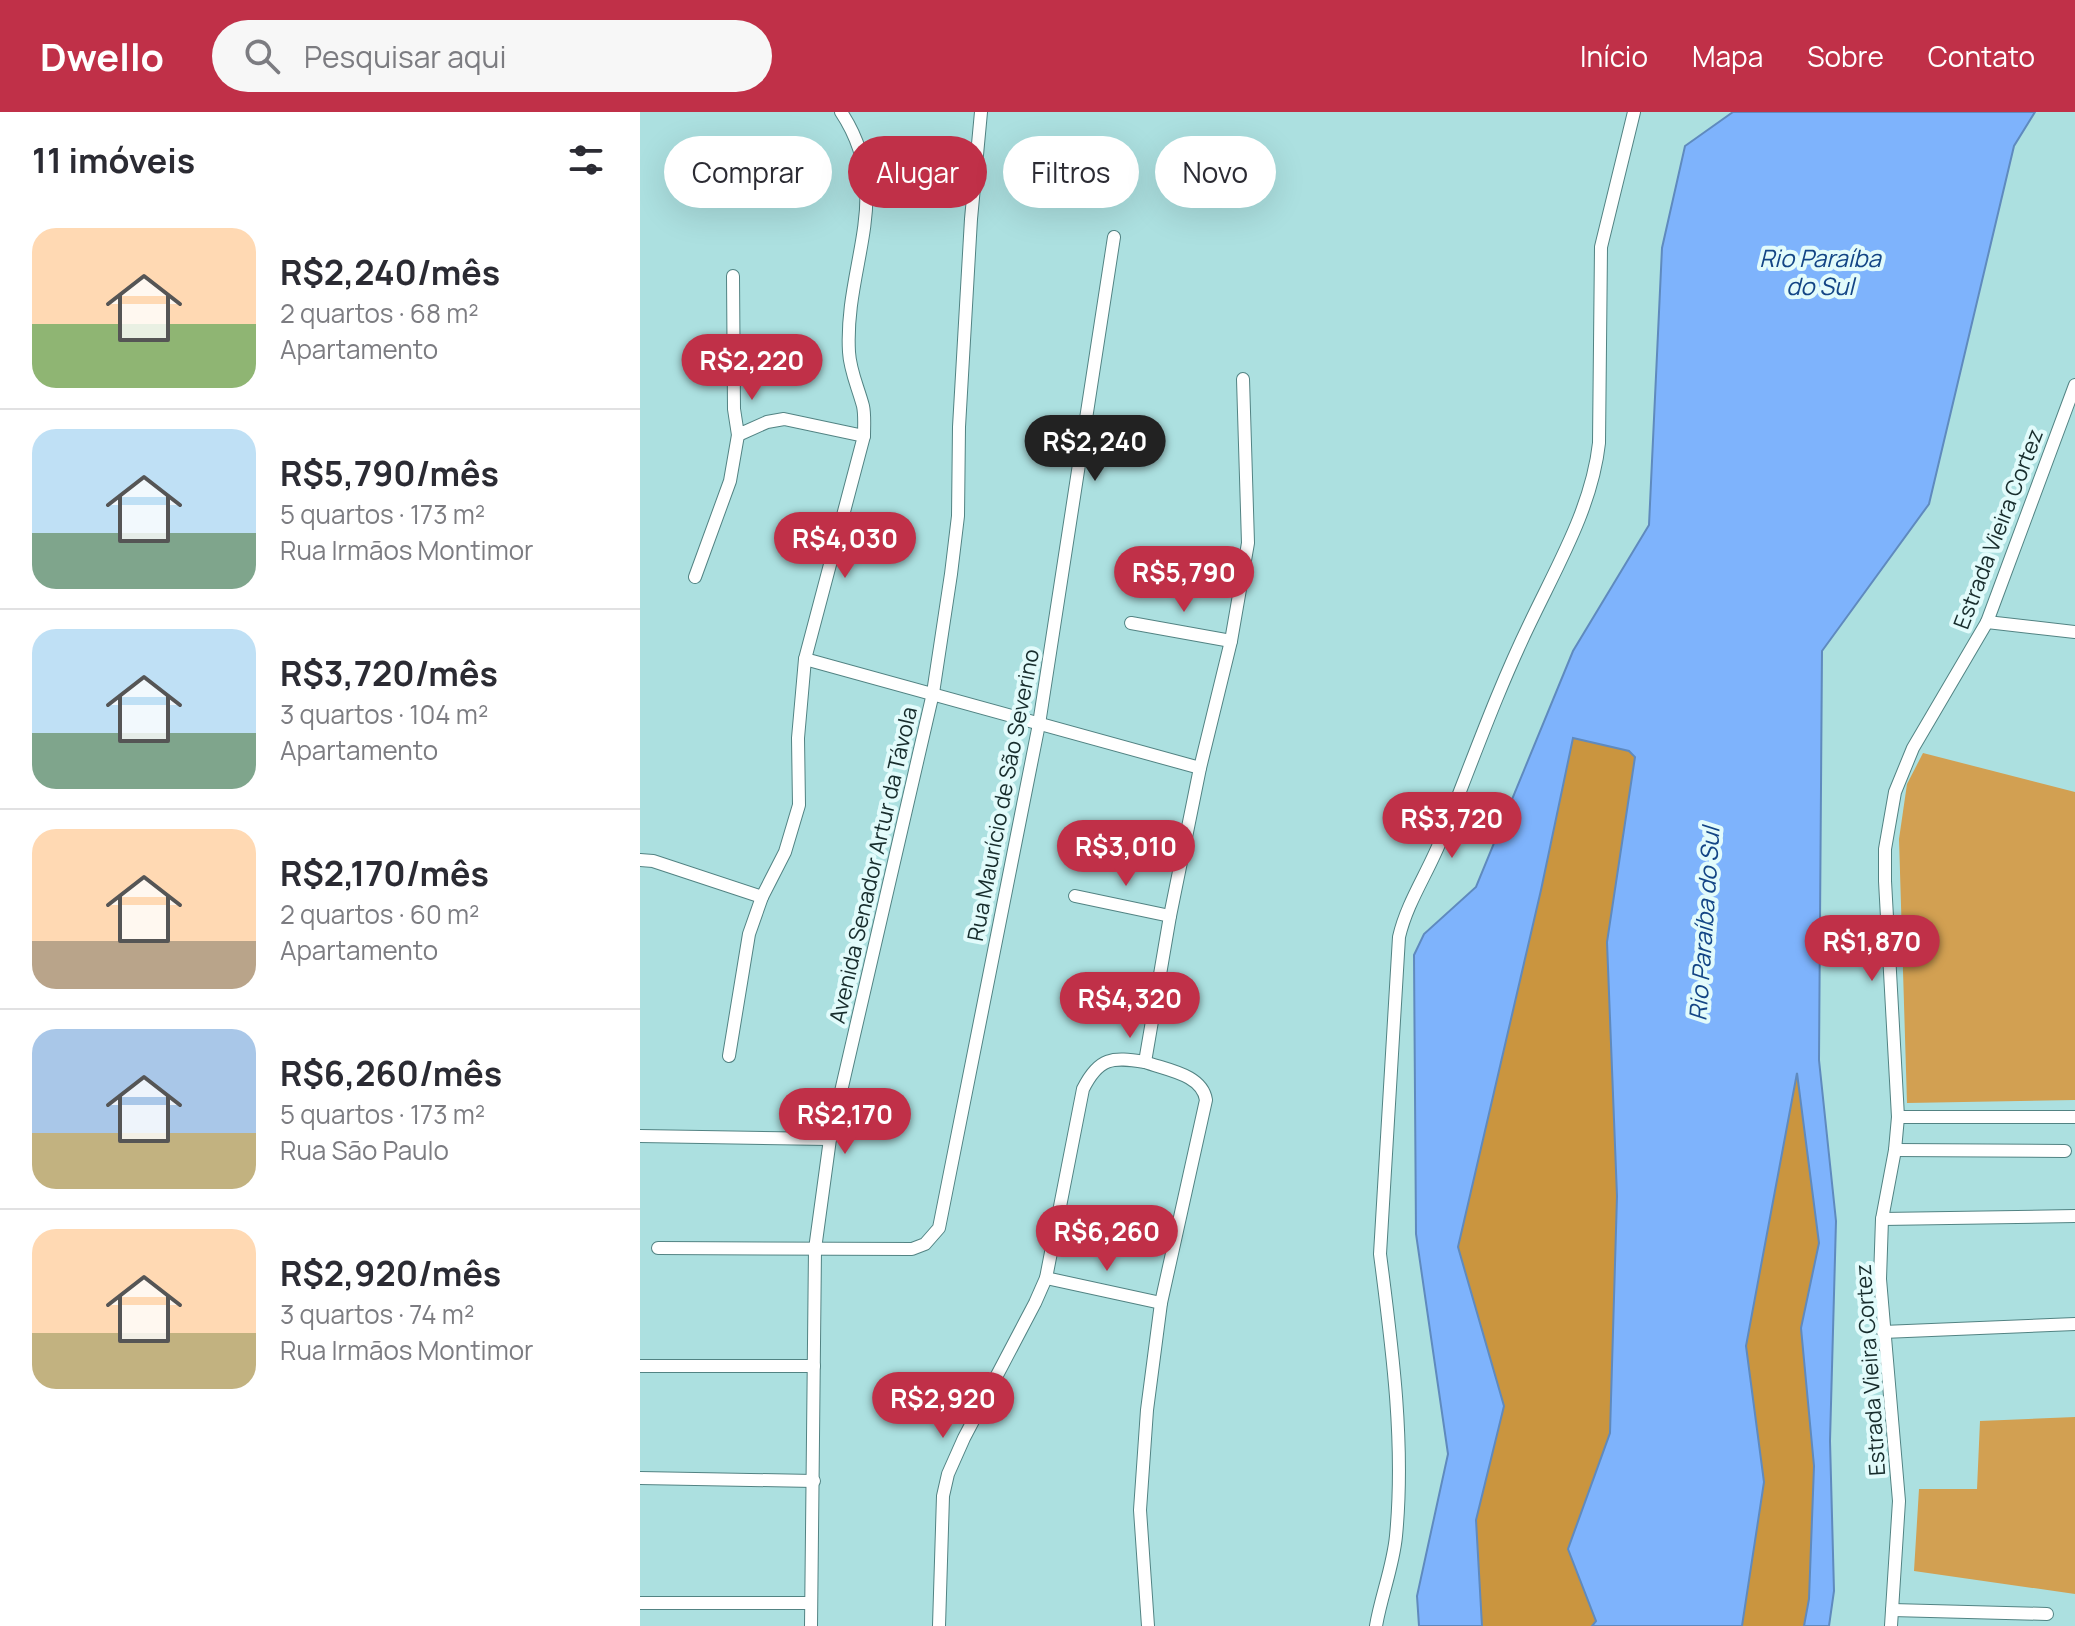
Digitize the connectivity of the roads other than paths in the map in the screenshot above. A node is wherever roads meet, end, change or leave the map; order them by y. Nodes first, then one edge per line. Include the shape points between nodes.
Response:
1 (841, 112) edge
2 (981, 112) edge
3 (1634, 112) edge
4 (1114, 237) dead end
5 (733, 276) dead end
6 (1243, 379) dead end
7 (2075, 385) edge
8 (738, 435) junction
9 (864, 436) junction
10 (695, 577) dead end
11 (1987, 622) junction
12 (1131, 623) dead end
13 (2075, 632) edge
14 (1231, 641) junction
15 (805, 659) junction
16 (933, 693) junction
17 (1039, 724) junction
18 (1200, 768) junction
19 (640, 860) edge
20 (1075, 896) dead end
21 (762, 897) junction
22 (1170, 916) junction
23 (729, 1056) dead end
24 (1145, 1062) junction
25 (1898, 1117) junction
26 (2075, 1117) edge
27 (640, 1136) edge
28 (830, 1139) junction
29 (1895, 1150) junction
30 (2065, 1151) dead end
31 (2075, 1216) edge
32 (1882, 1219) junction
33 (658, 1248) dead end
34 (815, 1249) junction
35 (1046, 1278) junction
36 (1161, 1303) junction
37 (2075, 1324) edge
38 (1883, 1332) junction
39 (640, 1366) edge
40 (814, 1366) junction
41 (640, 1478) edge
42 (814, 1481) junction
43 (640, 1603) edge
44 (811, 1603) junction
45 (1892, 1610) junction
46 (2047, 1614) dead end
47 (811, 1626) edge
48 (939, 1626) edge
49 (1148, 1626) edge
50 (1376, 1626) edge
51 (1891, 1626) edge

1 - 9 street via 867,173 849,335
2 - 16 street, Avenida Senador Artur da Távola via 955,544
3 - 50 street via 1601,247 1599,443 1589,492 1497,693 1399,937 1379,1229 1398,1466 1392,1561
4 - 17 street, Rua Maurício de São Severino
5 - 8 street
6 - 14 street via 1249,525
7 - 11 street, Estrada Vieira Cortez
8 - 9 street via 784,419
8 - 10 street via 730,481
9 - 15 street
11 - 13 street
11 - 25 street, Estrada Vieira Cortez via 1903,768 1889,817 1885,881
12 - 14 street
14 - 18 street
15 - 16 street
15 - 21 street via 799,805 785,852
16 - 17 street
16 - 28 street, Avenida Senador Artur da Távola
17 - 18 street
17 - 34 street, Rua Maurício de São Severino via 939,1228 925,1244 912,1249
18 - 22 street
19 - 21 street
20 - 22 street
21 - 23 street via 744,955
22 - 24 street
24 - 35 street via 1119,1058 1103,1063 1083,1089
24 - 36 street via 1196,1081 1205,1092
25 - 26 street
25 - 29 street, Estrada Vieira Cortez
27 - 28 street
28 - 34 street, Avenida Senador Artur da Távola
29 - 30 street
29 - 32 street, Estrada Vieira Cortez
31 - 32 street
32 - 38 street, Estrada Vieira Cortez
33 - 34 street, Rua Maurício de São Severino
34 - 40 street, Avenida Senador Artur da Távola
35 - 36 street
35 - 48 street via 948,1474
36 - 49 street via 1141,1496
37 - 38 street
38 - 45 street, Estrada Vieira Cortez via 1899,1501
39 - 40 street
40 - 42 street, Avenida Senador Artur da Távola
41 - 42 street
42 - 44 street, Avenida Senador Artur da Távola
43 - 44 street
44 - 47 street, Avenida Senador Artur da Távola
45 - 46 street
45 - 51 street, Estrada Vieira Cortez

